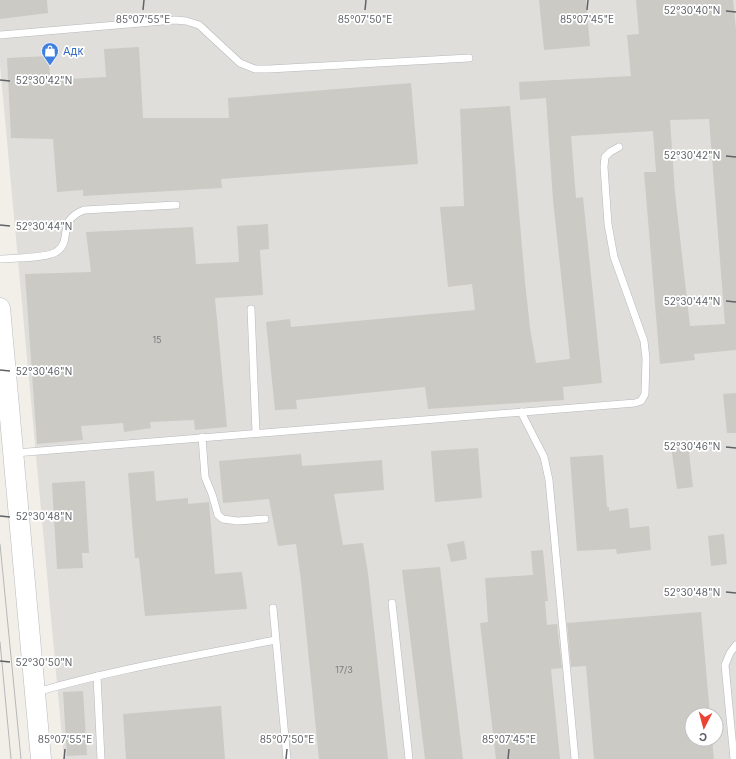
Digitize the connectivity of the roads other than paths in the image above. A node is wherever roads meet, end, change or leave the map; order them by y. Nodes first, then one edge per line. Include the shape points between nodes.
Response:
1 (0, 35) edge
2 (469, 58) dead end
3 (619, 147) dead end
4 (176, 205) dead end
5 (0, 259) edge
6 (0, 308) edge
7 (251, 309) dead end
8 (521, 412) junction
9 (256, 433) junction
10 (202, 437) junction
11 (13, 453) junction
12 (265, 519) dead end
13 (392, 603) dead end
14 (273, 608) dead end
15 (276, 640) junction
16 (736, 645) edge
17 (97, 676) junction
18 (35, 693) junction
19 (41, 759) edge
20 (101, 759) edge
21 (287, 759) edge
22 (409, 759) edge
23 (575, 759) edge
24 (734, 759) edge

1 - 2 lane via 175,20 199,25 240,62 255,68
3 - 8 lane via 605,158 608,224 614,257 644,341 645,394 641,401 634,403
4 - 5 lane via 84,210 68,221 62,247 56,252
6 - 11 main road
7 - 9 lane
8 - 9 lane
8 - 23 lane via 544,458 549,480
9 - 10 lane
10 - 11 lane
10 - 12 lane via 205,477 218,515 223,519 237,521
11 - 18 main road
13 - 22 lane
14 - 15 lane
15 - 17 lane
15 - 21 lane
16 - 24 lane via 725,666
17 - 18 lane
17 - 20 lane
18 - 19 main road

